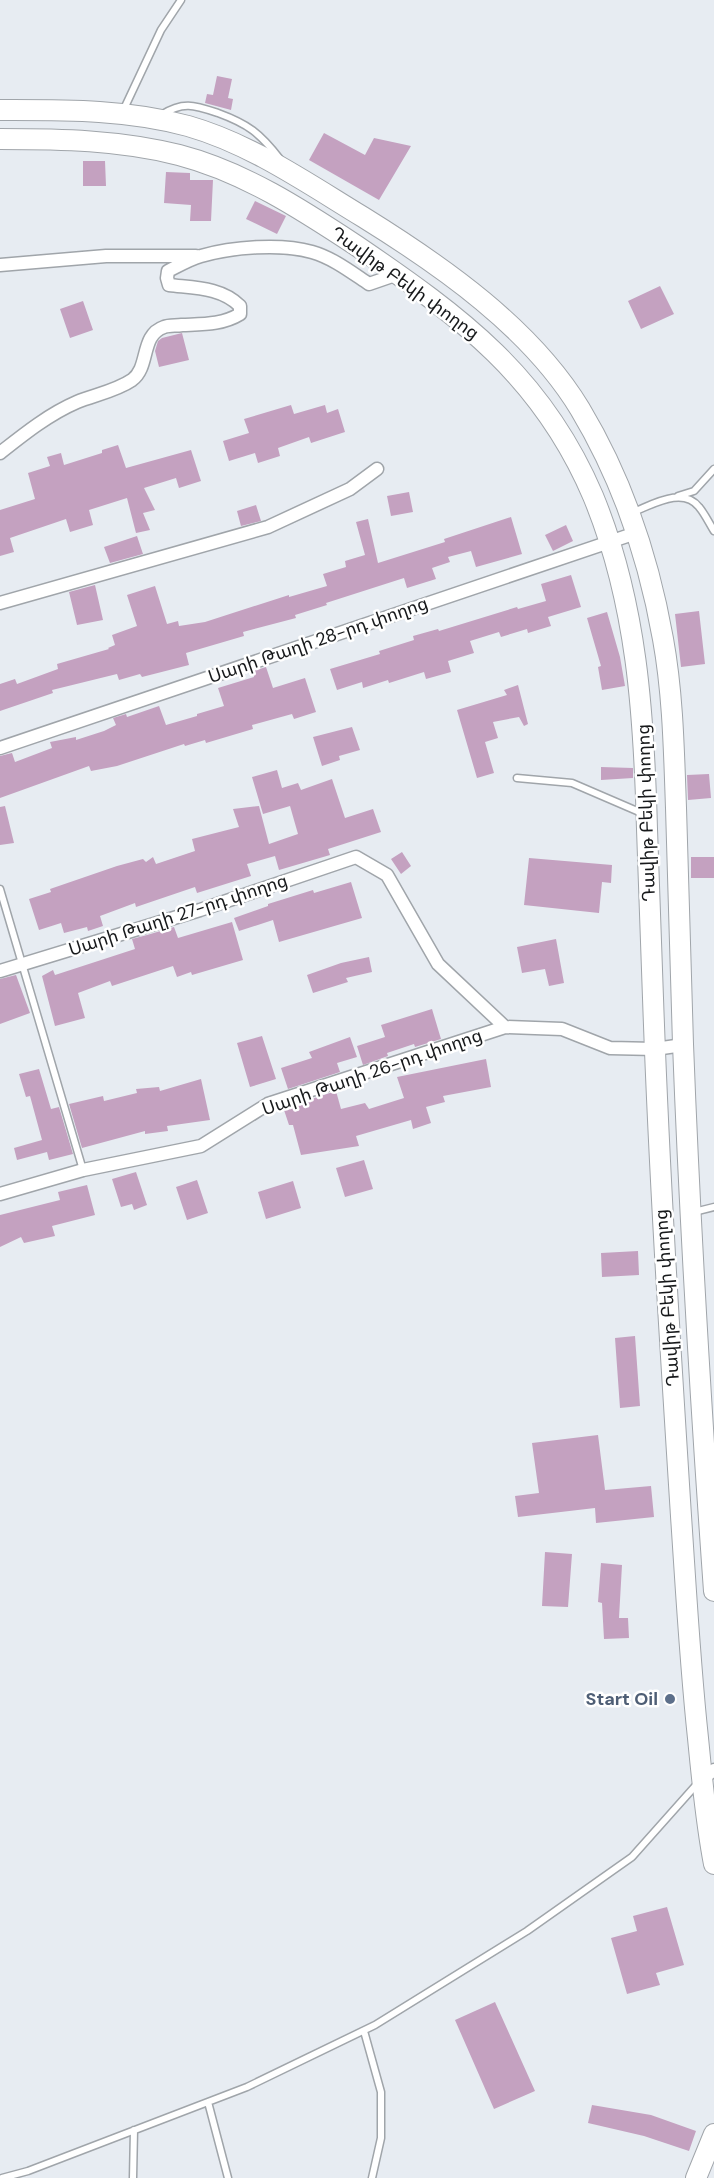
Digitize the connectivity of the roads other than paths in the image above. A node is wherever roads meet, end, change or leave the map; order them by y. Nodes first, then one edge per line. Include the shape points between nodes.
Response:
1 (181, 0) edge
2 (0, 110) edge
3 (122, 114) junction
4 (0, 139) edge
5 (200, 256) junction
6 (0, 266) edge
7 (398, 274) junction
8 (0, 453) edge
9 (377, 469) dead end
10 (714, 469) edge
11 (675, 497) junction
12 (630, 513) junction
13 (714, 531) edge
14 (636, 533) junction
15 (609, 542) junction
16 (0, 603) edge
17 (0, 748) edge
18 (517, 778) dead end
19 (647, 815) junction
20 (0, 889) edge
21 (23, 963) junction
22 (0, 970) edge
23 (505, 1027) junction
24 (683, 1045) junction
25 (655, 1049) junction
26 (84, 1170) junction
27 (0, 1194) edge
28 (714, 1207) edge
29 (691, 1212) junction
30 (714, 1591) edge
31 (708, 1774) edge
32 (714, 1864) edge
33 (364, 2031) junction
34 (208, 2102) junction
35 (134, 2130) junction
36 (714, 2134) edge
37 (2, 2177) edge
38 (134, 2178) edge
39 (228, 2178) edge
40 (372, 2178) edge
41 (696, 2178) edge

1 - 3 lane via 161,30
2 - 3 main road, Դավիթ Բեկի փողոց
3 - 12 main road, Դավիթ Բեկի փողոց via 187,126 240,146 391,234 473,292 524,339 580,409
4 - 7 main road, Դավիթ Բեկի փողոց via 111,142 178,155 227,170 303,210
5 - 6 street via 106,256
5 - 7 street via 237,249 275,248 312,252 344,266 369,284
5 - 8 street via 168,272 169,285 223,294 240,306 240,314 221,323 163,327 153,334 140,372 133,380 75,403 32,428
7 - 15 main road, Դավիթ Բեկի փողոց via 459,319 524,382 552,418 593,497
9 - 16 street via 350,489 268,526
10 - 11 lane via 694,491
11 - 12 lane
11 - 13 lane via 689,498 699,506
12 - 14 main road, Դավիթ Բեկի փողոց
14 - 15 street, Սարի Թաղի 28-րդ փողոց
14 - 24 main road, Դավիթ Բեկի փողոց via 664,640 672,715
15 - 17 street, Սարի Թաղի 28-րդ փողոց
15 - 19 main road, Դավիթ Բեկի փողոց via 639,676
18 - 19 lane via 572,783
19 - 25 main road, Դավիթ Բեկի փողոց
20 - 21 lane
21 - 22 street, Սարի Թաղի 27-րդ փողոց
21 - 23 street, Սարի Թաղի 27-րդ փողոց via 200,910 356,857 387,875 438,964
21 - 26 lane
23 - 25 street, Սարի Թաղի 26-րդ փողոց via 562,1029 610,1048
23 - 26 street, Սարի Թաղի 26-րդ փողոց via 268,1104 201,1146
24 - 25 street, Սարի Թաղի 26-րդ փողոց
24 - 29 main road, Դավիթ Բեկի փողոց
25 - 31 main road, Դավիթ Բեկի փողոց via 663,1240 692,1679
26 - 27 street, Սարի Թաղի 26-րդ փողոց
28 - 29 lane
29 - 30 main road, Դավիթ Բեկի փողոց
31 - 32 main road, Դավիթ Բեկի փողոց
31 - 33 lane via 632,1857 527,1931
33 - 34 lane
33 - 40 lane via 381,2092 381,2138
34 - 35 lane
34 - 39 lane
35 - 37 lane via 28,2171
35 - 38 lane
36 - 41 main road

